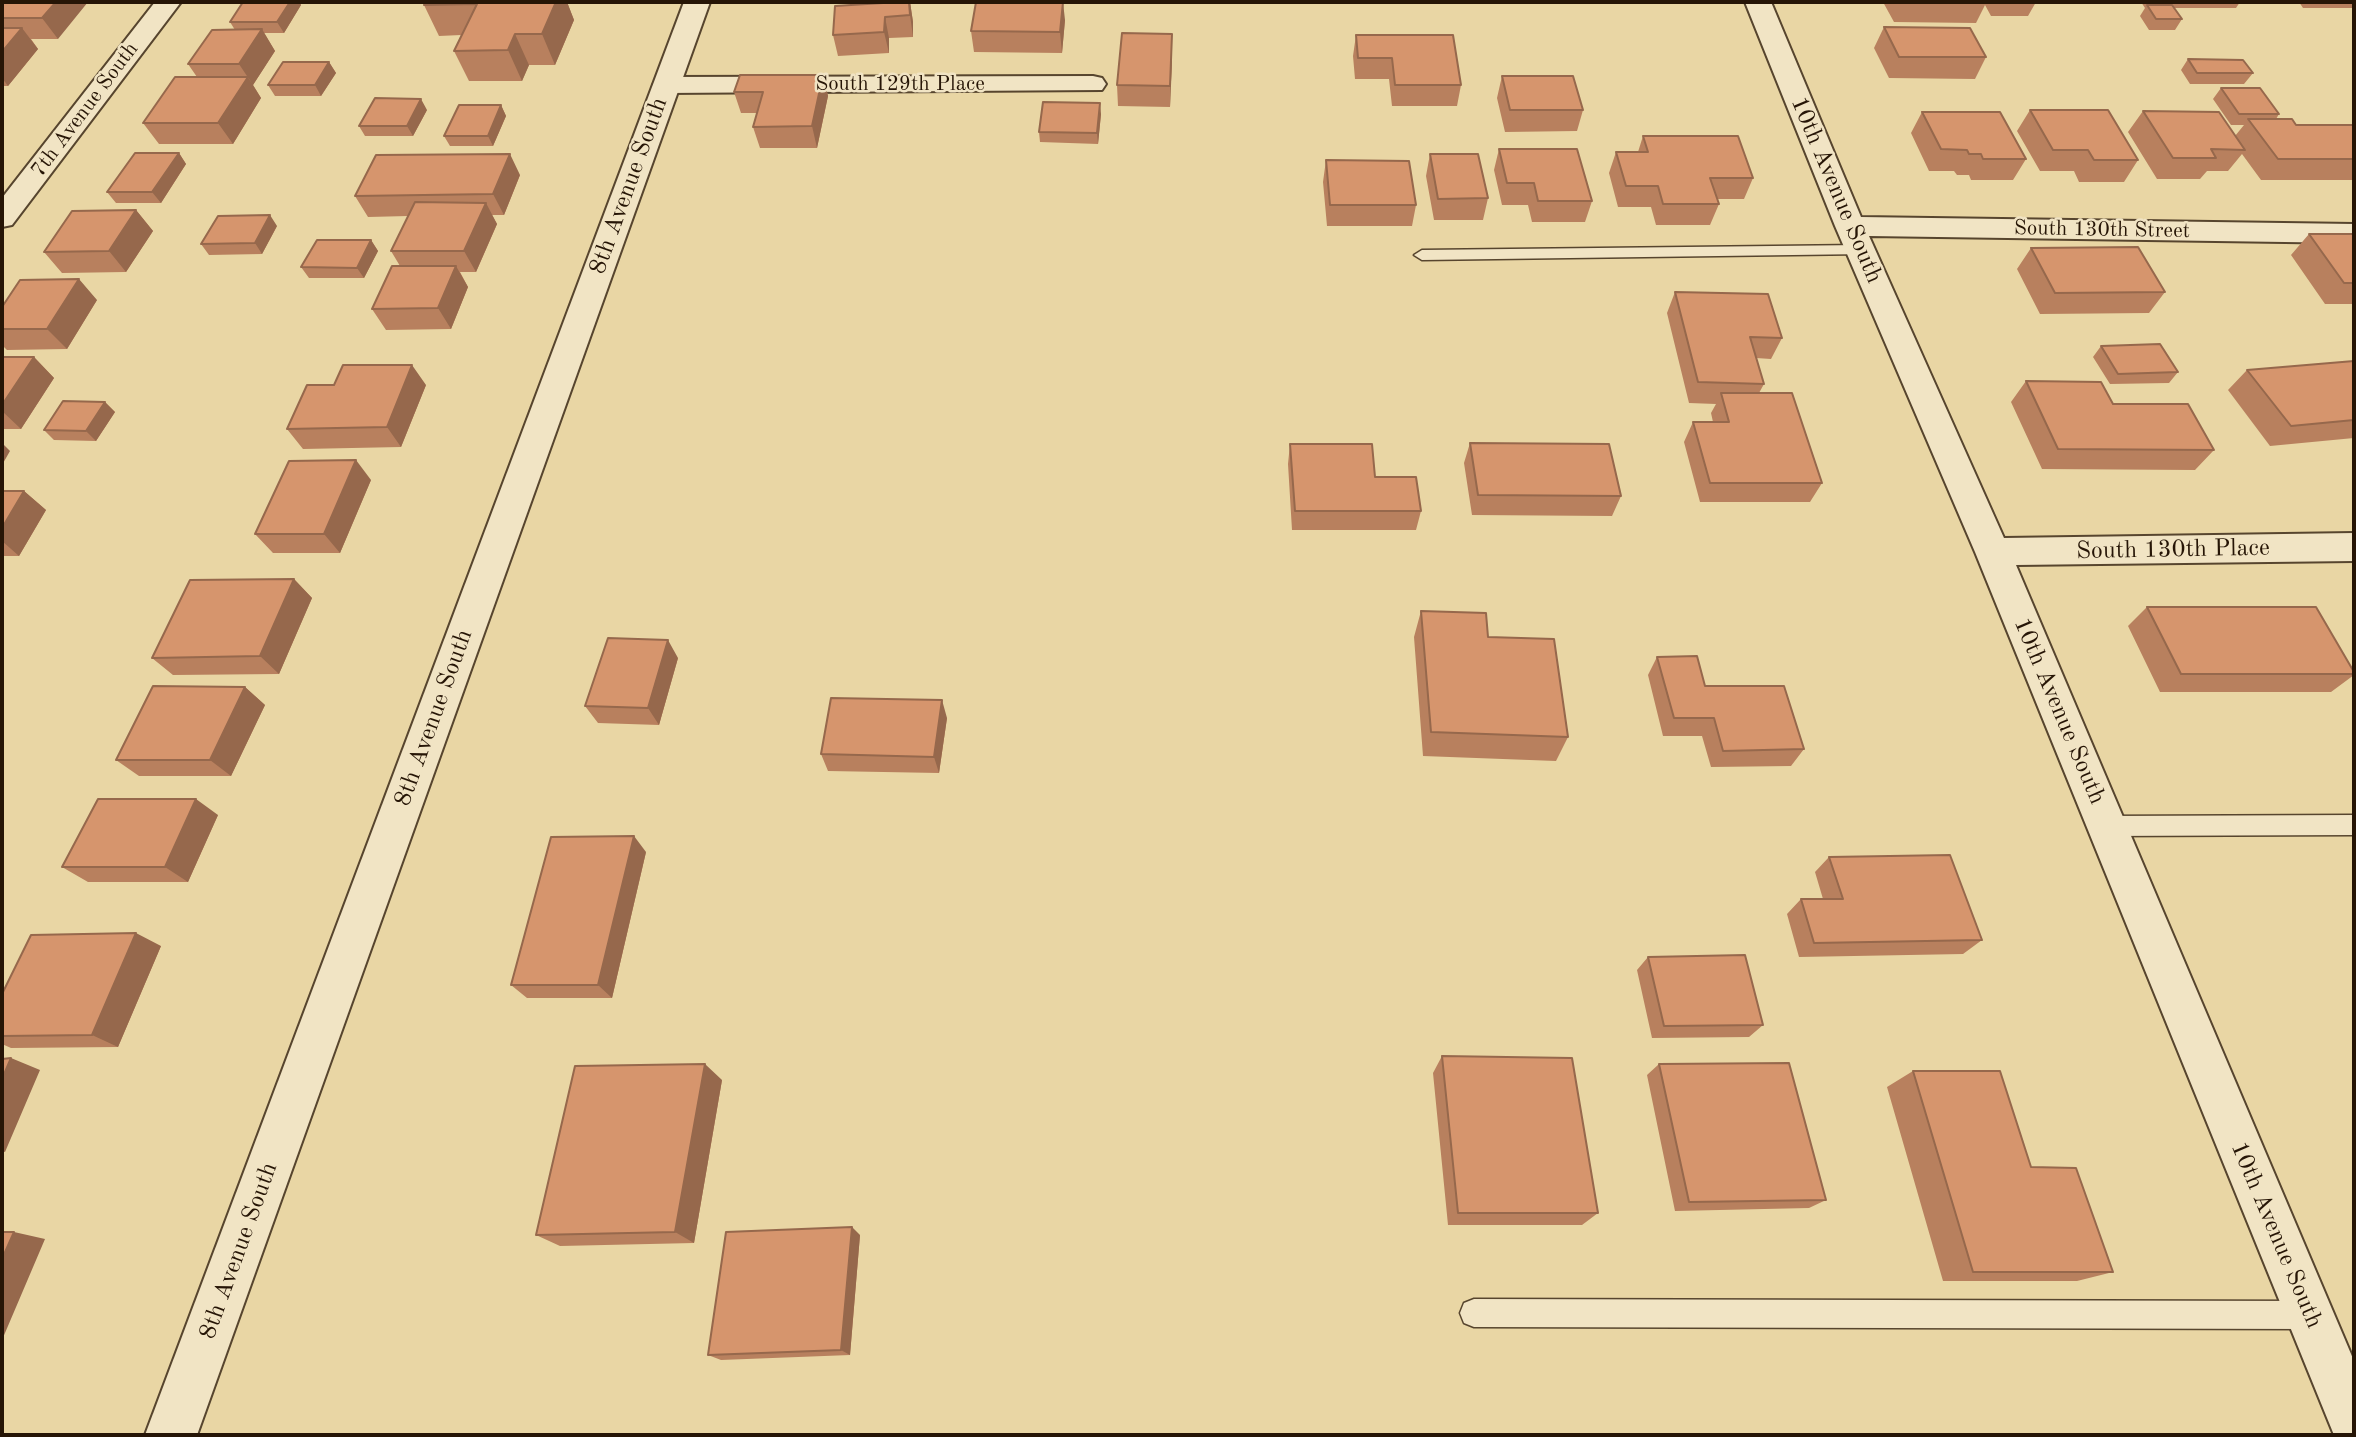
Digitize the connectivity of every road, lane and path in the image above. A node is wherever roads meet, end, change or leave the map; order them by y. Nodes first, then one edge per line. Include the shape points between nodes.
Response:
1 (167, 2) edge
2 (697, 2) edge
3 (1758, 2) edge
4 (1093, 84) dead end
5 (666, 85) junction
6 (2, 218) edge
7 (2354, 233) edge
8 (1855, 238) junction
9 (1422, 255) dead end
10 (2354, 547) edge
11 (1993, 552) junction
12 (2354, 825) edge
13 (2106, 826) junction
14 (1474, 1313) dead end
15 (2310, 1315) junction
16 (2354, 1422) edge
17 (171, 1435) edge

1 - 6 street, 7th Avenue South
2 - 5 street, 8th Avenue South
3 - 8 street, 10th Avenue South
4 - 5 street, South 129th Place
5 - 17 street, 8th Avenue South
7 - 8 street, South 130th Street
8 - 9 lane
8 - 11 street, 10th Avenue South
10 - 11 street, South 130th Place
11 - 13 street, 10th Avenue South
12 - 13 lane
13 - 15 street, 10th Avenue South
14 - 15 lane
15 - 16 street, 10th Avenue South

